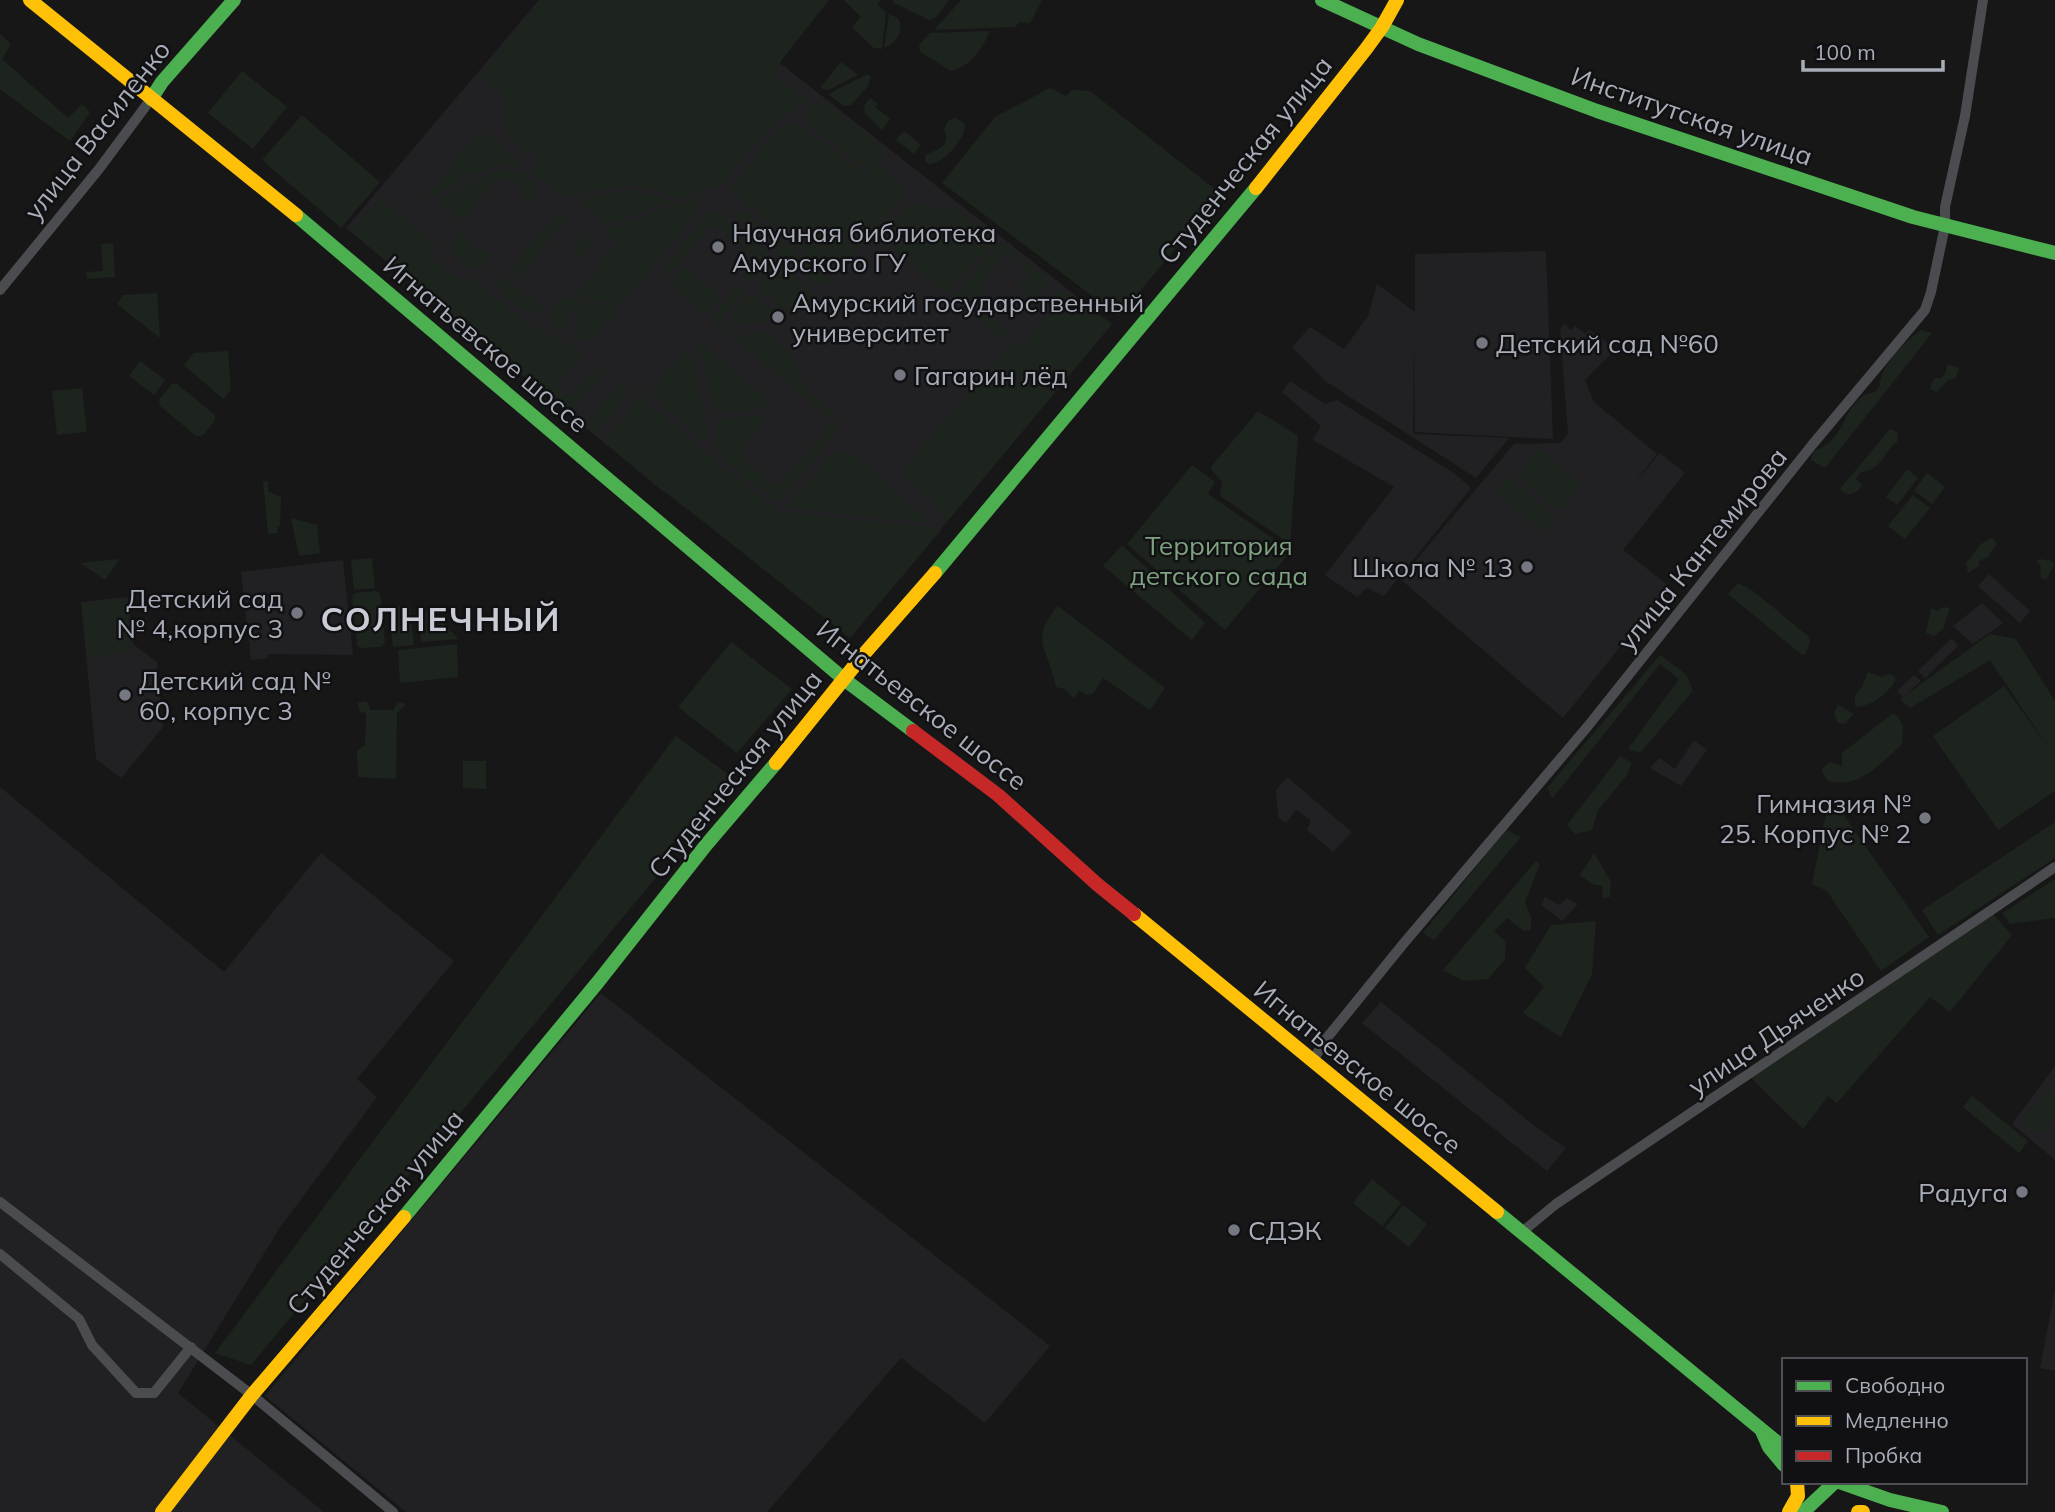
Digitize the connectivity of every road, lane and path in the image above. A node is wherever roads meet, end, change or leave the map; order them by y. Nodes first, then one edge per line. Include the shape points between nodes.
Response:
1 (30, 0) edge
2 (234, 0) edge
3 (1322, 0) edge
4 (1397, 0) edge
5 (1983, 0) edge
6 (1382, 27) junction
7 (151, 99) junction
8 (1945, 226) junction
9 (2055, 253) edge
10 (0, 290) edge
11 (845, 680) junction
12 (2055, 867) edge
13 (1313, 1060) junction
14 (0, 1202) edge
15 (1522, 1232) junction
16 (0, 1254) edge
17 (191, 1347) junction
18 (253, 1395) junction
19 (1762, 1432) junction
20 (1782, 1447) edge
21 (1782, 1463) edge
22 (1797, 1484) edge
23 (1835, 1484) edge
24 (1842, 1484) edge
25 (162, 1512) edge
26 (393, 1512) edge
27 (1789, 1512) edge
28 (1803, 1512) edge
29 (1942, 1512) edge

1 - 7 main road, Игнатьевское шоссе
2 - 7 main road, улица Василенко
3 - 6 main road, Институтская улица
4 - 6 main road, Студенческая улица
5 - 8 street, улица Кантемирова
6 - 8 main road, Институтская улица via 1597,111
6 - 11 main road, Студенческая улица via 1244,204
7 - 10 street, улица Василенко
7 - 11 main road, Игнатьевское шоссе via 257,183
8 - 9 main road, Институтская улица
8 - 13 street, улица Кантемирова via 1925,310
11 - 13 main road, Игнатьевское шоссе via 998,794 1098,885
11 - 18 main road, Студенческая улица
12 - 15 street, улица Дьяченко
13 - 15 main road, Игнатьевское шоссе
14 - 17 street
15 - 19 main road, Игнатьевское шоссе
16 - 17 street via 79,1319 92,1345 136,1393 154,1394
17 - 18 street
18 - 25 main road, Студенческая улица
18 - 26 street
19 - 20 main road, Игнатьевское шоссе
19 - 21 main road
22 - 27 main road via 1798,1496
23 - 28 main road
24 - 29 main road

